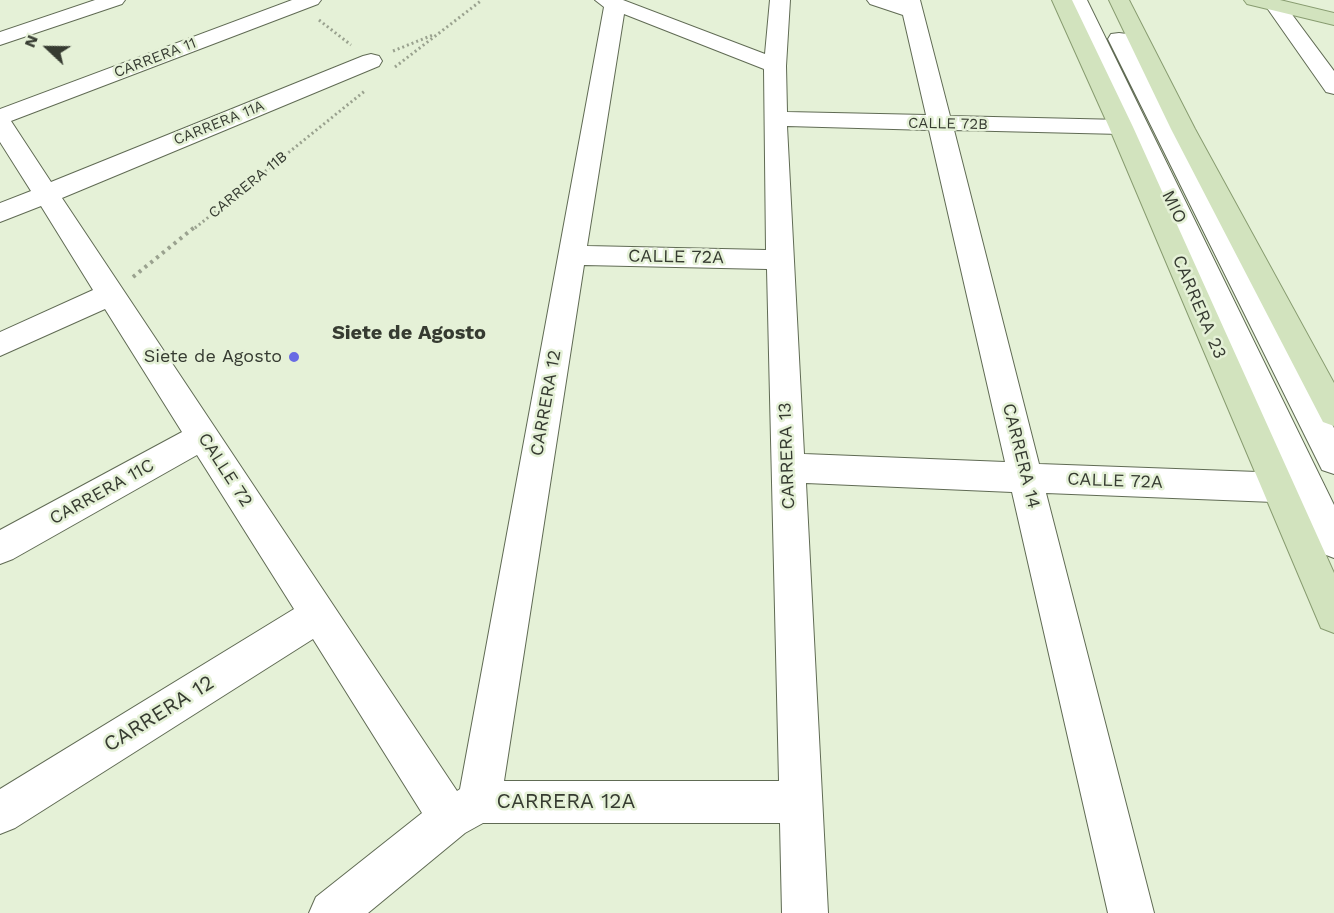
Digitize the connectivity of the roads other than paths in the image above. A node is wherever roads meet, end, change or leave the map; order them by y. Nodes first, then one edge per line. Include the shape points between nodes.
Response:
1 (115, 0) edge
2 (780, 0) edge
3 (877, 0) edge
4 (1062, 0) edge
5 (1077, 0) edge
6 (1100, 0) edge
7 (1119, 0) edge
8 (305, 2) edge
9 (610, 2) edge
10 (1264, 3) edge
11 (911, 5) edge
12 (1334, 19) edge
13 (0, 39) edge
14 (381, 65) road end
15 (775, 66) junction
16 (1334, 87) edge
17 (0, 117) edge
18 (775, 119) junction
19 (0, 123) edge
20 (940, 124) junction
21 (1120, 127) junction
22 (47, 194) junction
23 (0, 213) edge
24 (571, 255) junction
25 (781, 260) junction
26 (111, 294) junction
27 (0, 345) edge
28 (1334, 413) edge
29 (203, 436) junction
30 (1334, 460) edge
31 (788, 468) junction
32 (1026, 478) junction
33 (1307, 489) edge
34 (1334, 542) edge
35 (0, 548) edge
36 (318, 614) junction
37 (1334, 615) edge
38 (801, 802) junction
39 (465, 810) junction
40 (0, 813) edge
41 (333, 913) edge
42 (805, 913) edge
43 (1131, 913) edge

1 - 13 street
2 - 15 street, CARRERA 13
3 - 11 street
4 - 21 main road, CARRERA 23
5 - 33 street, MIO
6 - 30 street, MIO
7 - 28 main road
8 - 17 street, CARRERA 11
9 - 15 street
9 - 24 street, CARRERA 12
10 - 12 main road
10 - 16 street
11 - 20 street, CARRERA 14
14 - 22 street, CARRERA 11A
15 - 18 street, CARRERA 13
18 - 20 street, CALLE 72B
18 - 25 street, CARRERA 13
19 - 22 street, CALLE 72
20 - 21 street, CALLE 72B
20 - 32 street, CARRERA 14
21 - 33 main road, CARRERA 23
22 - 23 street, CARRERA 11A
22 - 26 street, CALLE 72
24 - 25 street, CALLE 72A
24 - 39 street, CARRERA 12
25 - 31 street, CARRERA 13
26 - 27 street
26 - 29 street, CALLE 72
29 - 35 street, CARRERA 11C
29 - 36 street, CALLE 72
31 - 32 street, CALLE 72A
31 - 38 street, CARRERA 13
32 - 33 street, CALLE 72A
32 - 43 street, CARRERA 14
33 - 34 street, MIO
33 - 37 main road, CARRERA 23
36 - 39 street, CALLE 72
36 - 40 street, CARRERA 12
38 - 39 street, CARRERA 12A
38 - 42 street, CARRERA 13
39 - 41 street

